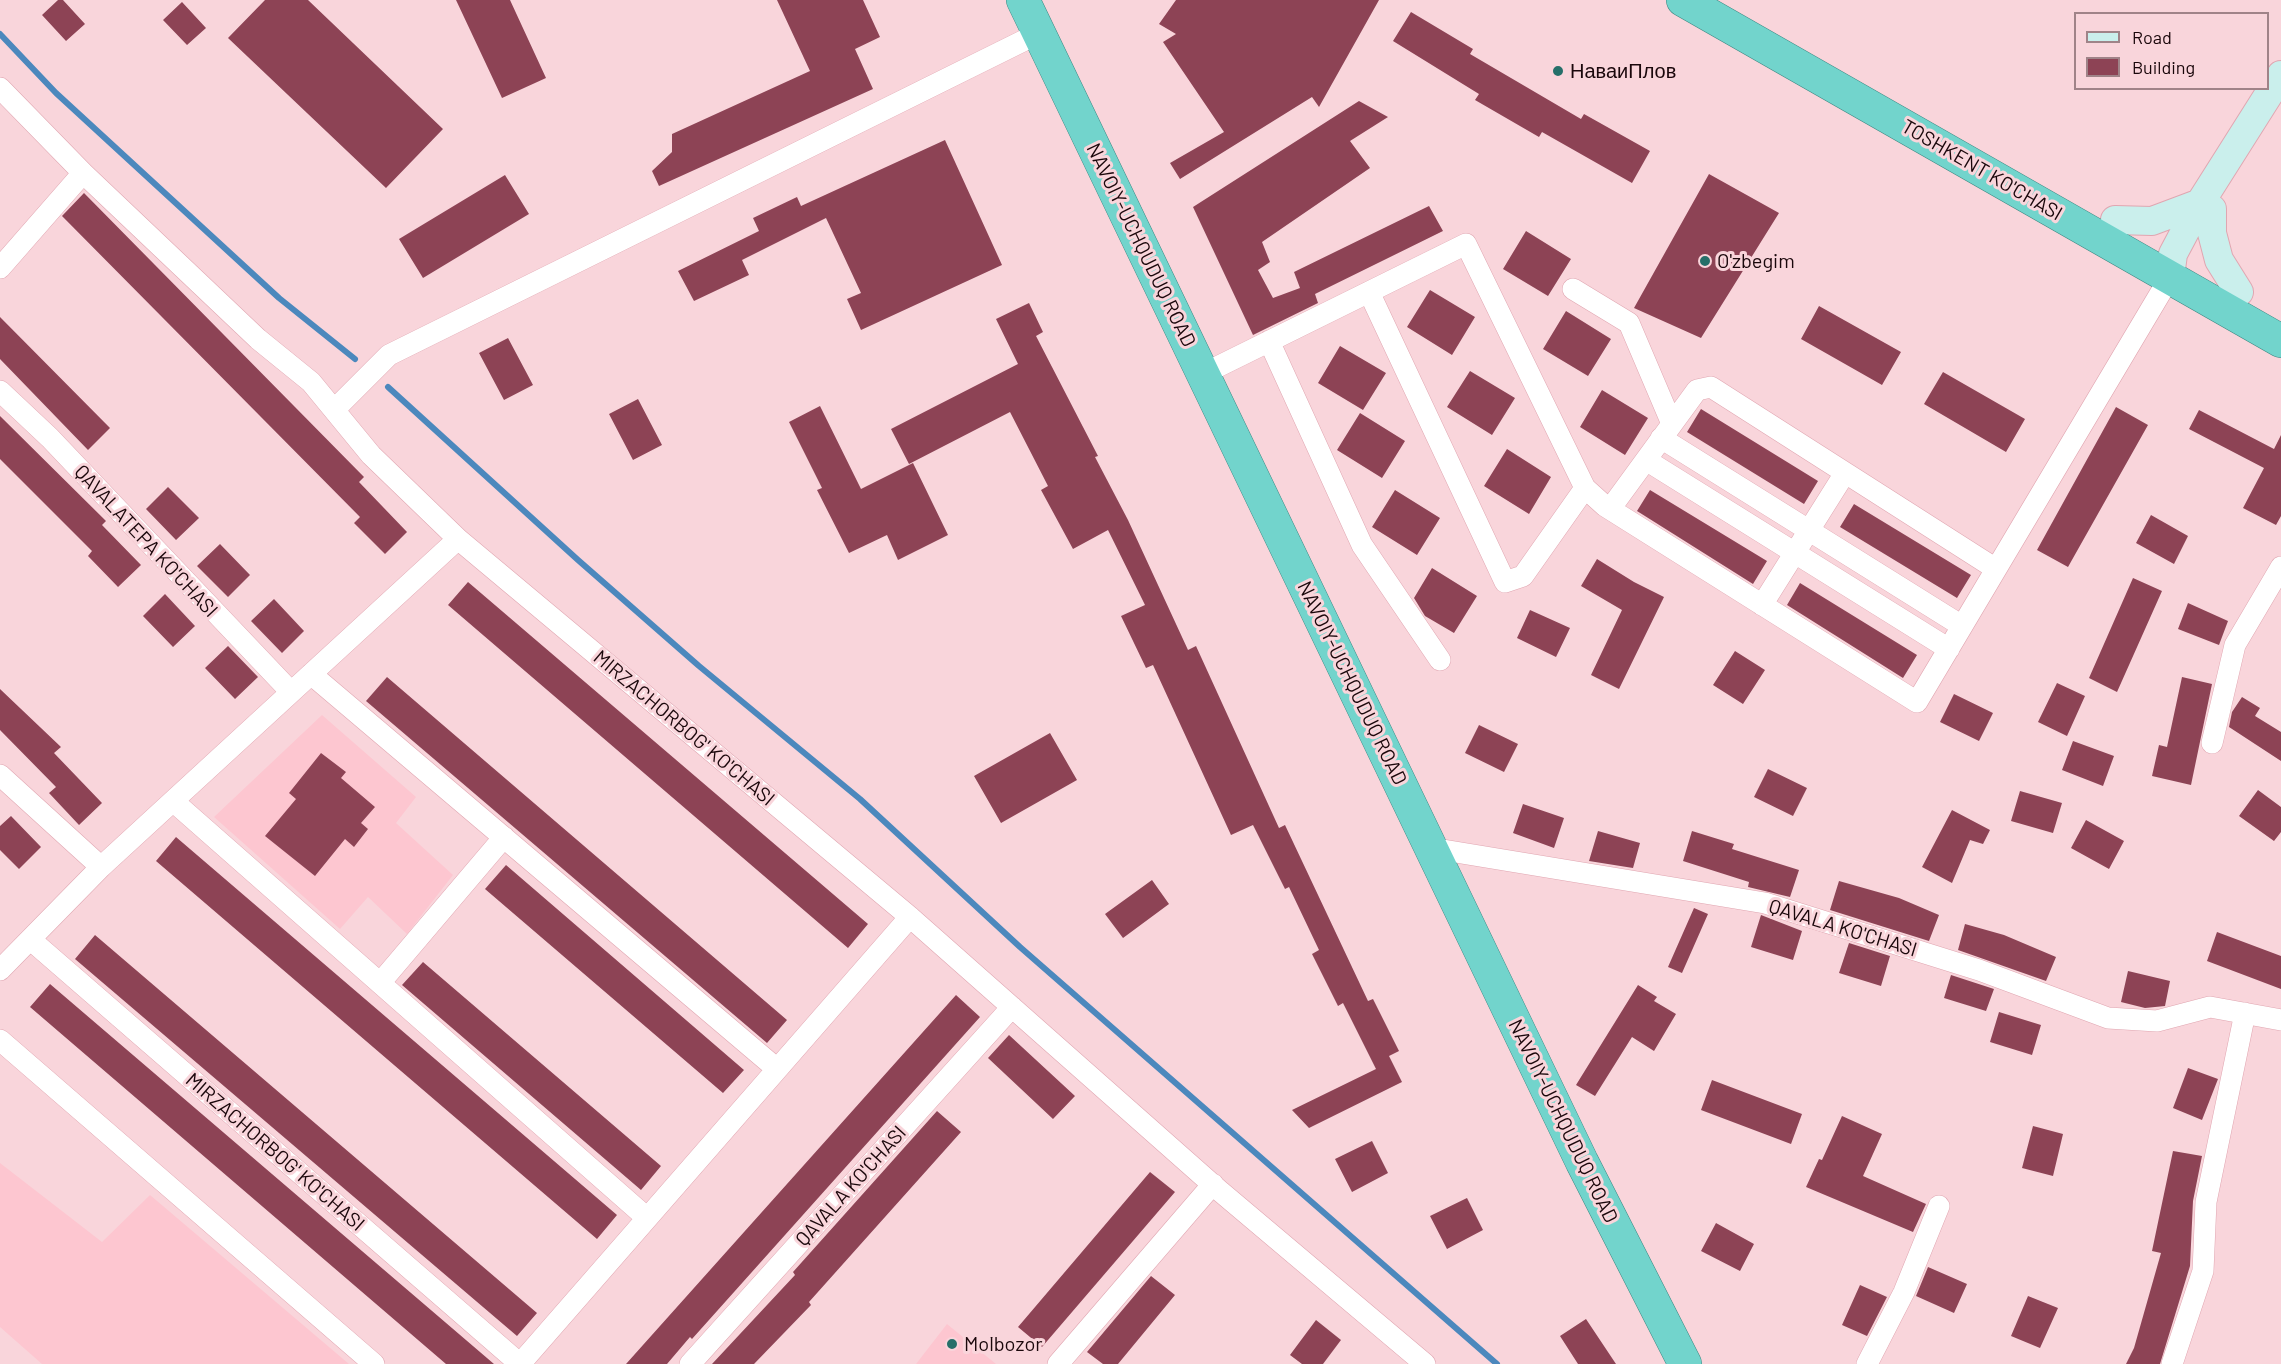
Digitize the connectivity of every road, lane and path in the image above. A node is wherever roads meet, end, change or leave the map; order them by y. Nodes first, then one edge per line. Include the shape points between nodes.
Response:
1 (1023, 0) edge
2 (1683, 0) edge
3 (1726, 0) edge
4 (1039, 33) junction
5 (2281, 75) edge
6 (0, 88) edge
7 (2281, 103) edge
8 (83, 173) junction
9 (2206, 206) junction
10 (2115, 220) junction
11 (2177, 264) junction
12 (0, 268) edge
13 (1573, 289) dead end
14 (1369, 292) junction
15 (2240, 292) junction
16 (2281, 316) edge
17 (1269, 341) junction
18 (2281, 341) edge
19 (1203, 374) junction
20 (0, 391) edge
21 (335, 410) junction
22 (1666, 431) junction
23 (1646, 460) junction
24 (1845, 473) junction
25 (1585, 488) junction
26 (1610, 509) junction
27 (1809, 530) junction
28 (458, 539) junction
29 (1795, 553) junction
30 (2281, 567) edge
31 (1996, 569) junction
32 (1762, 605) junction
33 (1962, 626) junction
34 (1948, 649) junction
35 (1440, 660) dead end
36 (311, 674) junction
37 (291, 692) junction
38 (2212, 743) dead end
39 (0, 775) edge
40 (173, 801) junction
41 (504, 837) junction
42 (1431, 848) junction
43 (101, 867) junction
44 (910, 917) junction
45 (31, 940) junction
46 (0, 970) edge
47 (380, 983) junction
48 (1012, 1007) junction
49 (2245, 1013) junction
50 (2281, 1020) edge
51 (0, 1040) edge
52 (777, 1069) junction
53 (1213, 1184) junction
54 (1939, 1206) dead end
55 (647, 1218) junction
56 (374, 1364) edge
57 (520, 1364) edge
58 (690, 1364) edge
59 (1058, 1364) edge
60 (1425, 1364) edge
61 (1685, 1364) edge
62 (1867, 1364) edge
63 (2172, 1364) edge

1 - 4 highway, NAVOIY-UCHQUDUQ ROAD
2 - 11 highway, TOSHKENT KO'CHASI
3 - 10 highway, TOSHKENT KO'CHASI
4 - 19 highway, NAVOIY-UCHQUDUQ ROAD
4 - 21 street via 389,355
5 - 9 main road
6 - 8 street, MIRZACHORBOG' KO'CHASI
7 - 9 main road
8 - 12 street
8 - 21 street, MIRZACHORBOG' KO'CHASI via 258,339 311,382
9 - 10 main road via 2152,221
9 - 11 main road
9 - 15 main road via 2219,260
10 - 11 highway, TOSHKENT KO'CHASI
11 - 15 highway, TOSHKENT KO'CHASI
11 - 18 highway, TOSHKENT KO'CHASI
11 - 31 street
13 - 22 street via 1629,324
14 - 17 street
14 - 25 street via 1466,244
14 - 25 street via 1505,582 1523,576
15 - 16 highway, TOSHKENT KO'CHASI
17 - 19 street
17 - 35 street via 1362,545
19 - 42 highway, NAVOIY-UCHQUDUQ ROAD
20 - 37 street, QAVALATEPA KO'CHASI via 50,438
21 - 28 street, MIRZACHORBOG' KO'CHASI via 371,455
22 - 23 street
22 - 24 street via 1696,390 1711,387
22 - 27 street
23 - 26 street
23 - 29 street
24 - 27 street
24 - 31 street
25 - 26 street
26 - 32 street
27 - 29 street
27 - 33 street
28 - 36 street
28 - 44 street, MIRZACHORBOG' KO'CHASI
29 - 32 street
29 - 34 street
30 - 38 street via 2235,645
31 - 33 street
32 - 34 street via 1917,702
33 - 34 street
36 - 37 street
36 - 41 street
37 - 40 street
39 - 43 street
40 - 43 street
40 - 47 street
41 - 47 street
41 - 52 street
42 - 49 street, QAVALA KO'CHASI via 1765,903 1979,970 2108,1018 2157,1021 2210,1007
42 - 61 highway, NAVOIY-UCHQUDUQ ROAD via 1582,1162
43 - 45 street
44 - 48 street, MIRZACHORBOG' KO'CHASI
44 - 52 street
45 - 46 street
45 - 57 street, MIRZACHORBOG' KO'CHASI
47 - 55 street
48 - 53 street, MIRZACHORBOG' KO'CHASI
48 - 58 street, QAVALA KO'CHASI
49 - 50 street, QAVALA KO'CHASI
49 - 63 street via 2206,1202 2203,1271
51 - 56 street
52 - 55 street
53 - 59 street
53 - 60 street, MIRZACHORBOG' KO'CHASI
54 - 62 street via 1904,1292
55 - 57 street

